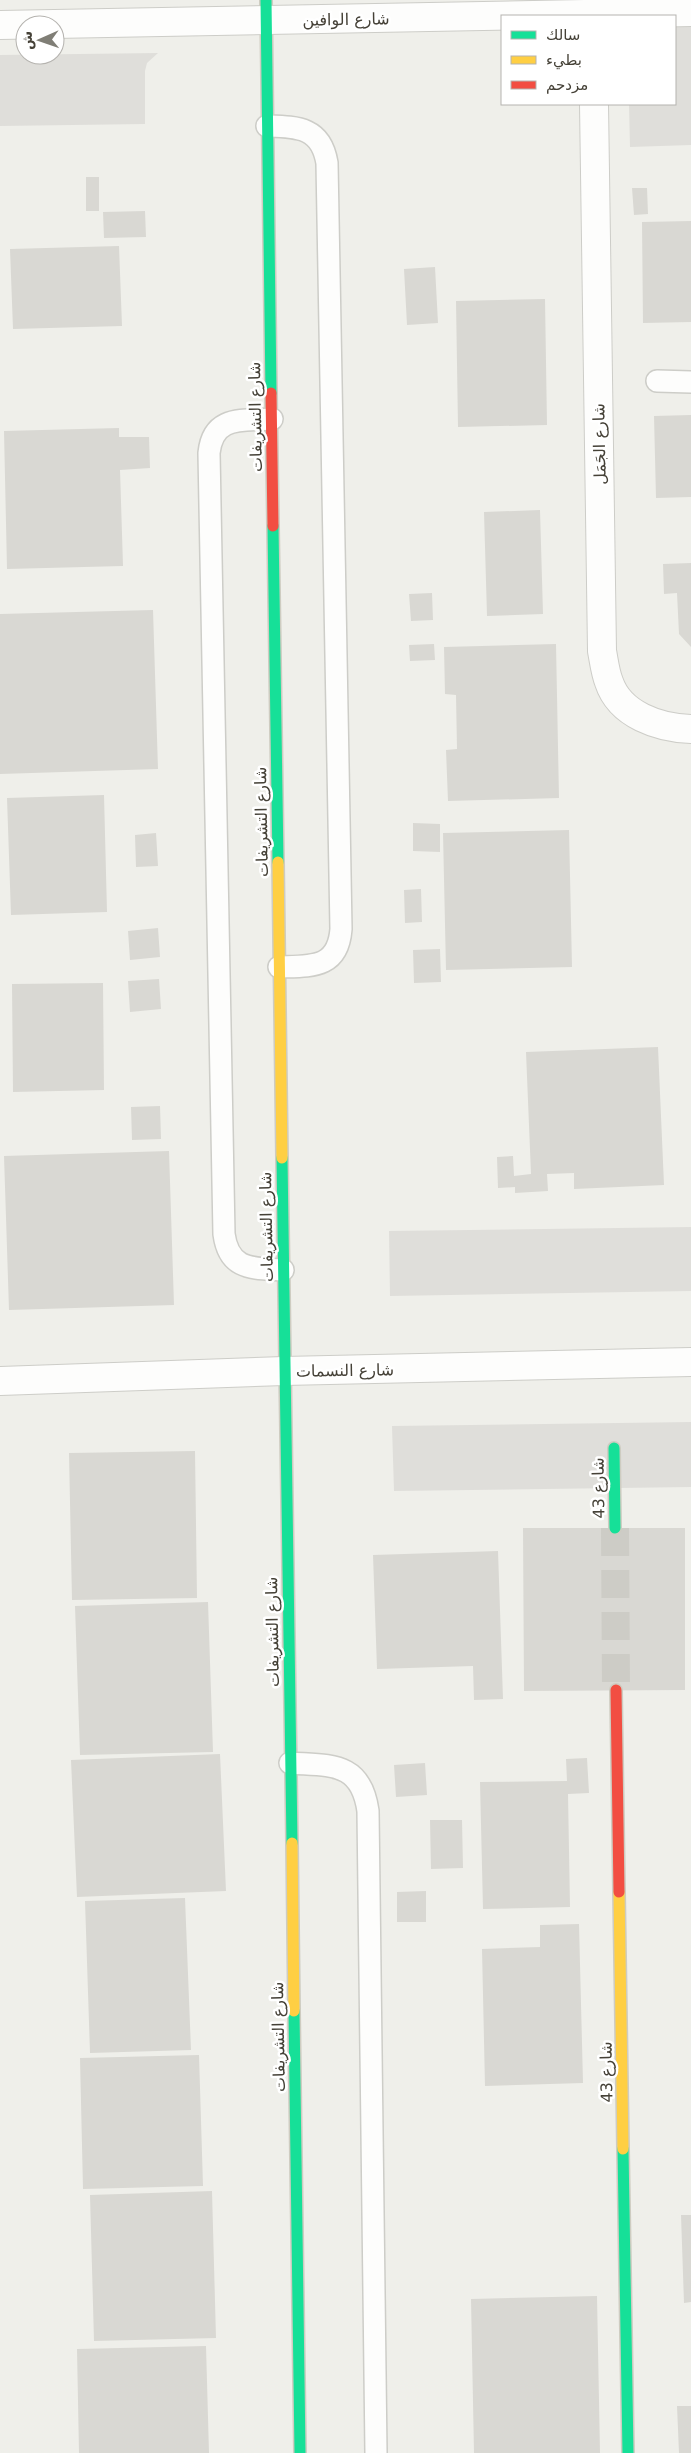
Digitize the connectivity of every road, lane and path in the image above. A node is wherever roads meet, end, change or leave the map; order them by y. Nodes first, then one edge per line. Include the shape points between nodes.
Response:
1 (266, 10) edge
2 (691, 12) edge
3 (593, 15) edge
4 (0, 25) edge
5 (594, 105) edge
6 (268, 126) junction
7 (657, 381) dead end
8 (691, 382) edge
9 (272, 419) junction
10 (691, 729) edge
11 (279, 968) junction
12 (283, 1270) junction
13 (691, 1362) edge
14 (284, 1371) junction
15 (0, 1381) edge
16 (614, 1448) dead end
17 (615, 1528) tunnel mouth
18 (616, 1690) tunnel mouth
19 (290, 1763) junction
20 (300, 2453) edge
21 (376, 2453) edge
22 (628, 2453) edge

1 - 3 street, شارع الوافين
1 - 4 street, شارع الوافين
1 - 6 street, شارع التشريفات
2 - 3 street, شارع الوافين
5 - 10 street, شارع الجَمَل via 602,651 609,683 625,706 643,720 672,729
6 - 9 street, شارع التشريفات
6 - 11 lane via 309,131 325,152 341,919 340,939 330,957 321,964
7 - 8 lane
9 - 11 street, شارع التشريفات
9 - 12 lane via 231,422 220,427 214,434 209,453 224,1234 229,1253 242,1265
11 - 12 street, شارع التشريفات
12 - 14 street, شارع التشريفات
13 - 14 street, شارع النسمات
14 - 15 street, شارع النسمات
14 - 19 street, شارع التشريفات
16 - 17 street, شارع 43
18 - 22 street, شارع 43
19 - 20 street, شارع التشريفات
19 - 21 lane via 342,1768 361,1784 368,1811

